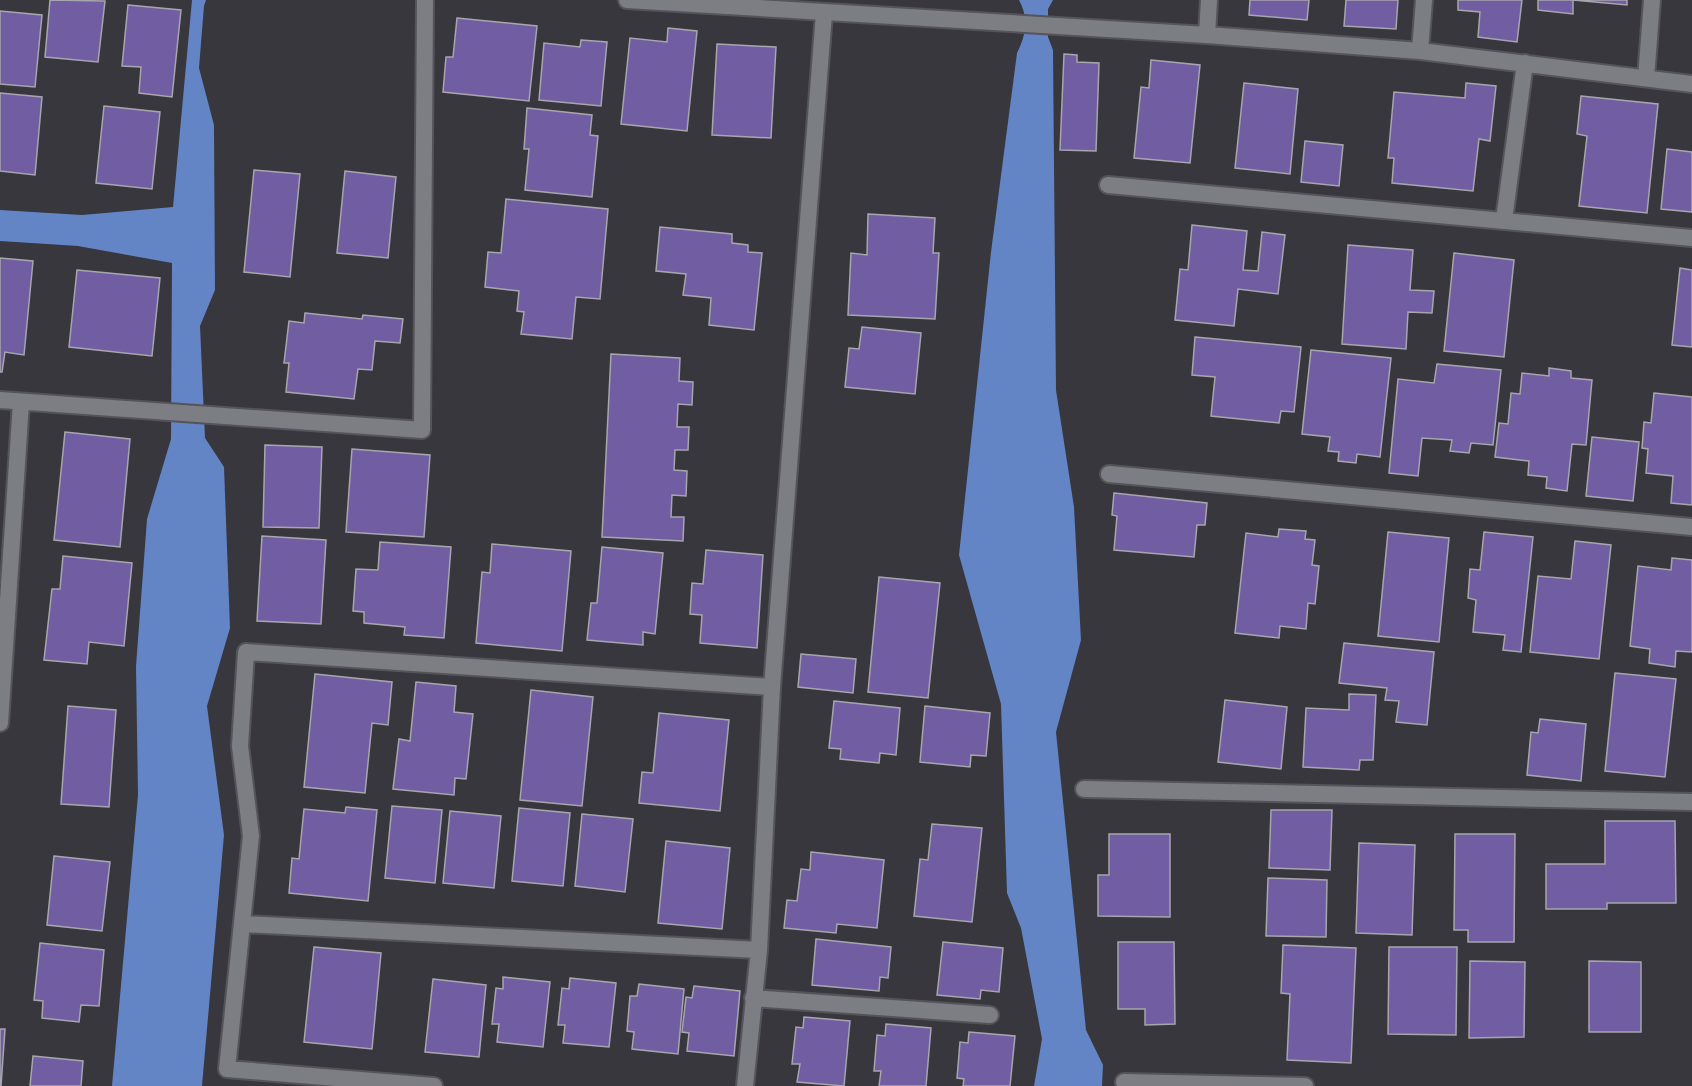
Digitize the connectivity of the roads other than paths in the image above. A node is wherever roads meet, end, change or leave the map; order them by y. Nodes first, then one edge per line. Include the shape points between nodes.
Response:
1 (425, 0) edge
2 (627, 0) edge
3 (1209, 0) edge
4 (1424, 0) edge
5 (1652, 0) edge
6 (849, 7) edge
7 (824, 13) junction
8 (1207, 35) junction
9 (1420, 51) junction
10 (1525, 63) junction
11 (1646, 78) junction
12 (1692, 84) edge
13 (1108, 185) dead end
14 (1504, 220) junction
15 (1692, 238) edge
16 (0, 400) edge
17 (21, 402) junction
18 (1109, 474) dead end
19 (1692, 527) edge
20 (772, 687) junction
21 (0, 723) edge
22 (1084, 789) dead end
23 (1692, 802) edge
24 (242, 924) junction
25 (759, 950) junction
26 (753, 998) junction
27 (990, 1015) dead end
28 (1124, 1082) dead end
29 (434, 1086) edge
30 (745, 1086) edge
31 (1305, 1086) edge

1 - 17 street via 422,430
2 - 7 street
3 - 8 street
4 - 9 street
5 - 11 street
6 - 7 street
6 - 8 street via 1015,24
7 - 20 street
8 - 9 street
9 - 10 street
10 - 11 street
10 - 14 street
11 - 12 street
13 - 14 street
14 - 15 street
16 - 17 street
17 - 21 street
18 - 19 street
20 - 24 street via 246,652 240,746 251,836
20 - 25 street
22 - 23 street
24 - 25 street
24 - 29 street via 227,1069
25 - 26 street
26 - 27 street
26 - 30 street
28 - 31 street

